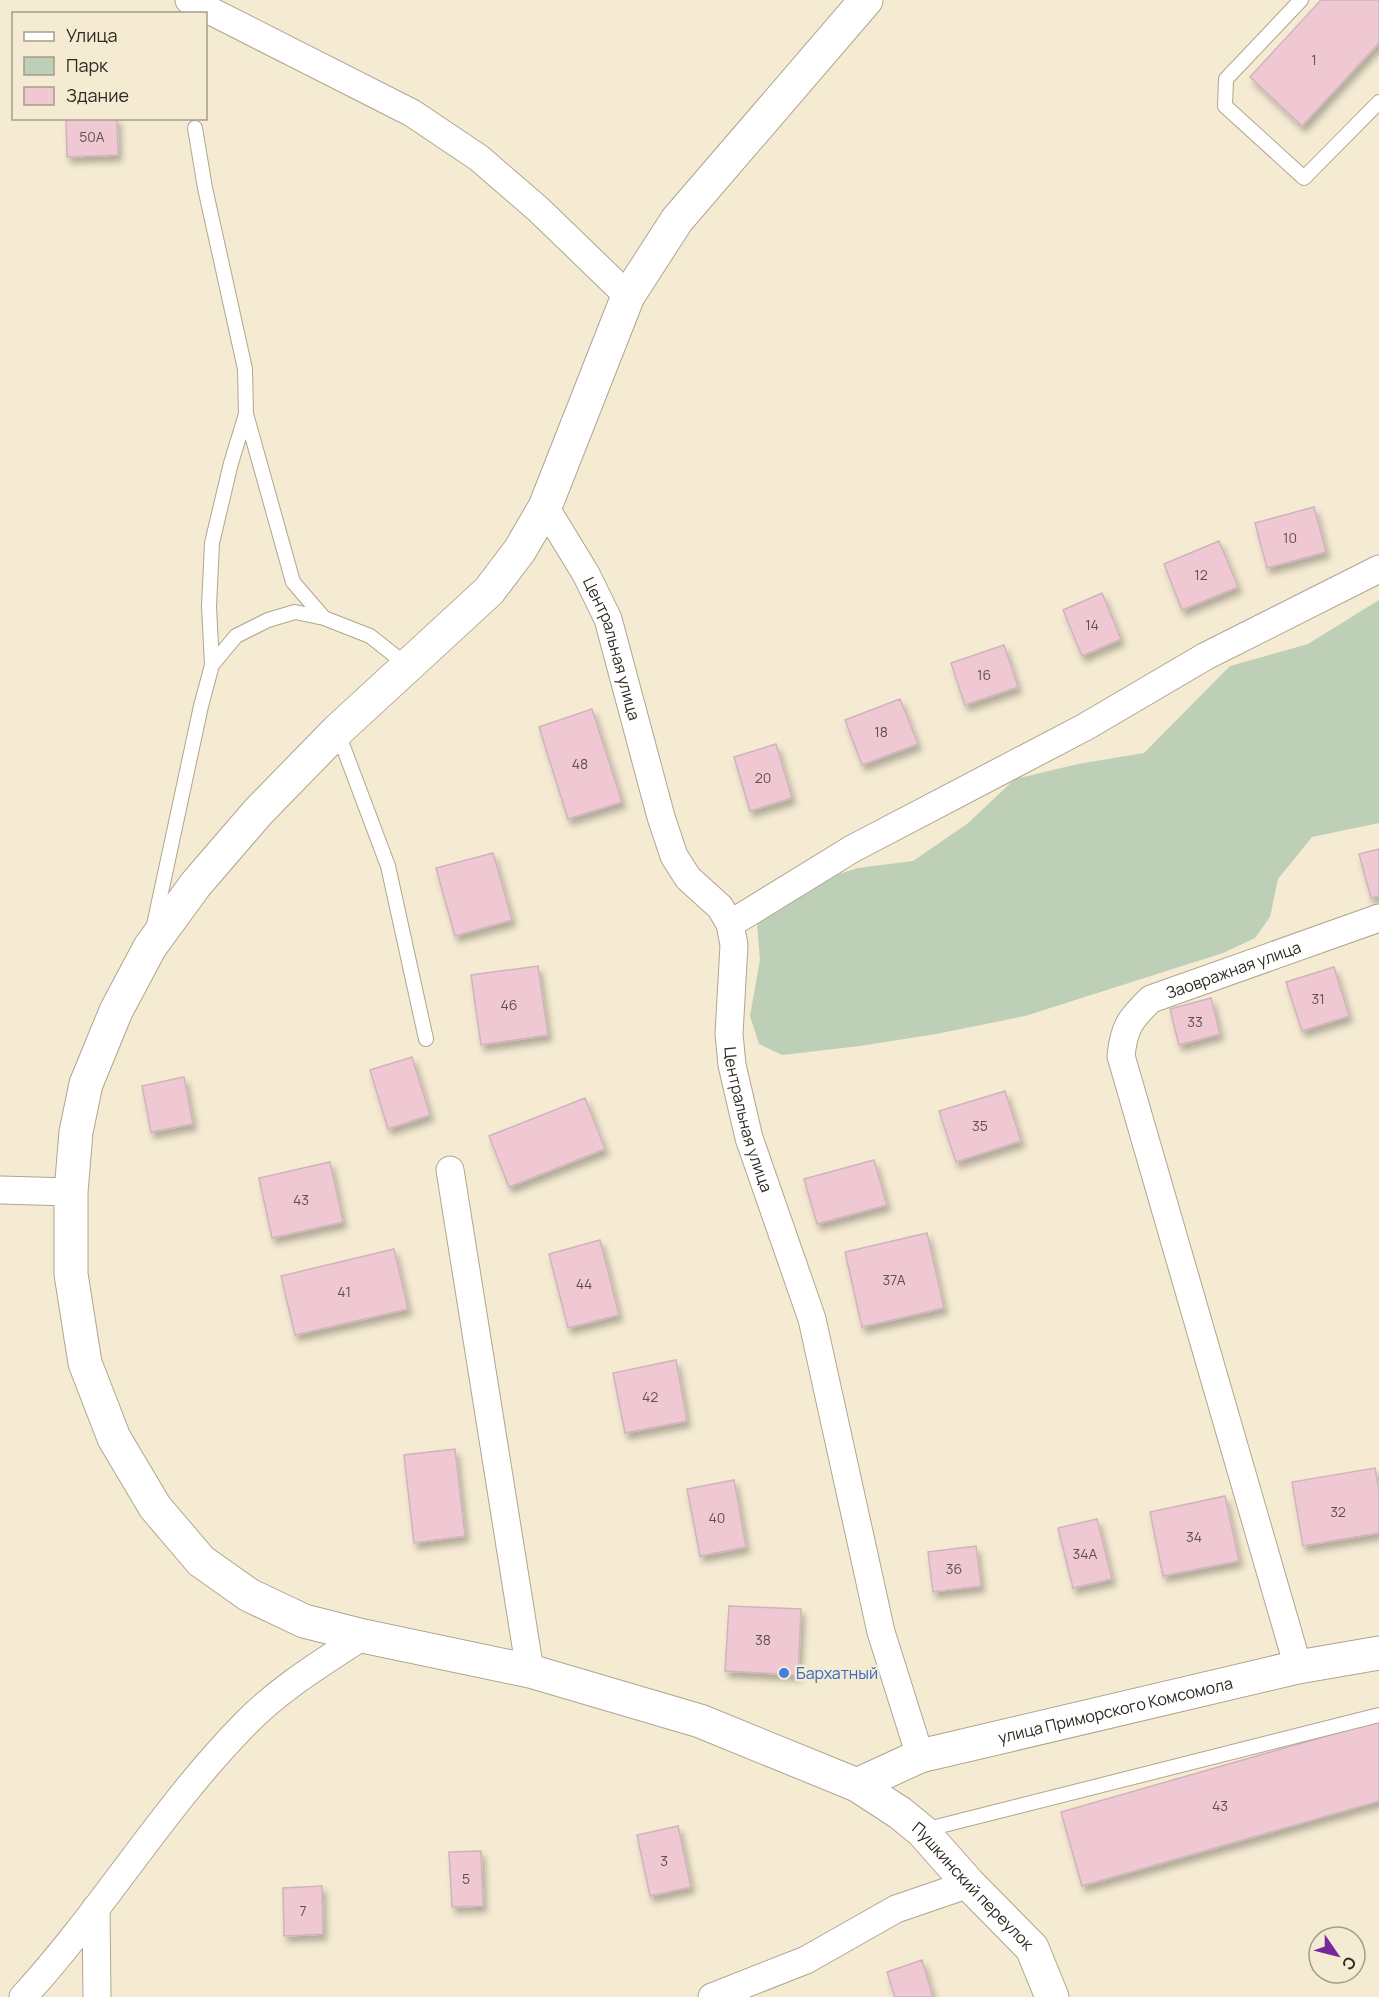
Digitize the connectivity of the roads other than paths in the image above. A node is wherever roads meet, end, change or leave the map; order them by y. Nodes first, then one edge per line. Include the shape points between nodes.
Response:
1 (189, 0) edge
2 (866, 0) edge
3 (1301, 0) edge
4 (1379, 102) edge
5 (195, 128) dead end
6 (628, 296) junction
7 (246, 414) junction
8 (545, 507) junction
9 (1379, 569) edge
10 (324, 618) junction
11 (212, 665) junction
12 (408, 666) junction
13 (337, 731) junction
14 (1379, 918) edge
15 (730, 924) junction
16 (150, 947) junction
17 (426, 1039) dead end
18 (450, 1170) dead end
19 (0, 1190) edge
20 (71, 1192) junction
21 (363, 1636) junction
22 (1379, 1653) edge
23 (1298, 1667) junction
24 (530, 1671) junction
25 (1379, 1715) edge
26 (920, 1756) junction
27 (857, 1785) junction
28 (911, 1822) junction
29 (969, 1884) junction
30 (96, 1908) junction
31 (23, 1997) edge
32 (97, 1997) edge
33 (712, 1997) edge
34 (1052, 1997) edge

1 - 6 street via 412,113 479,158
2 - 6 main road, Пушкинский переулок via 678,220
3 - 4 lane via 1226,79 1225,106 1304,178
5 - 7 lane via 245,369
6 - 8 main road, Пушкинский переулок
7 - 10 lane via 293,582
7 - 11 lane via 212,543 208,606
8 - 12 main road, Пушкинский переулок via 520,550 489,591
8 - 15 street, Центральная улица via 608,619 674,856 688,878 720,907
9 - 15 street via 1206,656 1085,727 852,849
10 - 11 lane via 295,612 268,620 236,636
10 - 12 lane via 370,636
11 - 16 lane
12 - 13 main road, Пушкинский переулок
13 - 16 main road, Пушкинский переулок via 258,812 196,884
13 - 17 lane via 388,866
14 - 23 street, Заовражная улица via 1151,999 1134,1015 1123,1035 1121,1056
15 - 26 street, Центральная улица via 734,945 729,1034 732,1065 749,1138 812,1319 881,1632
16 - 20 main road, Пушкинский переулок via 116,1011 86,1084 76,1132
18 - 24 street
19 - 20 street
20 - 21 main road, Пушкинский переулок via 71,1274 85,1363 114,1438 155,1507 201,1561 249,1595 303,1621
21 - 24 main road, Пушкинский переулок
21 - 30 street via 291,1683 246,1722 195,1780
22 - 23 main road, улица Приморского Комсомола
23 - 26 main road, улица Приморского Комсомола
24 - 27 main road, Пушкинский переулок via 700,1721
25 - 28 lane
26 - 27 main road, улица Приморского Комсомола
27 - 28 main road, Пушкинский переулок
28 - 29 main road, Пушкинский переулок
29 - 33 street via 896,1909 806,1960
29 - 34 main road, Пушкинский переулок via 1032,1948
30 - 31 street
30 - 32 street

